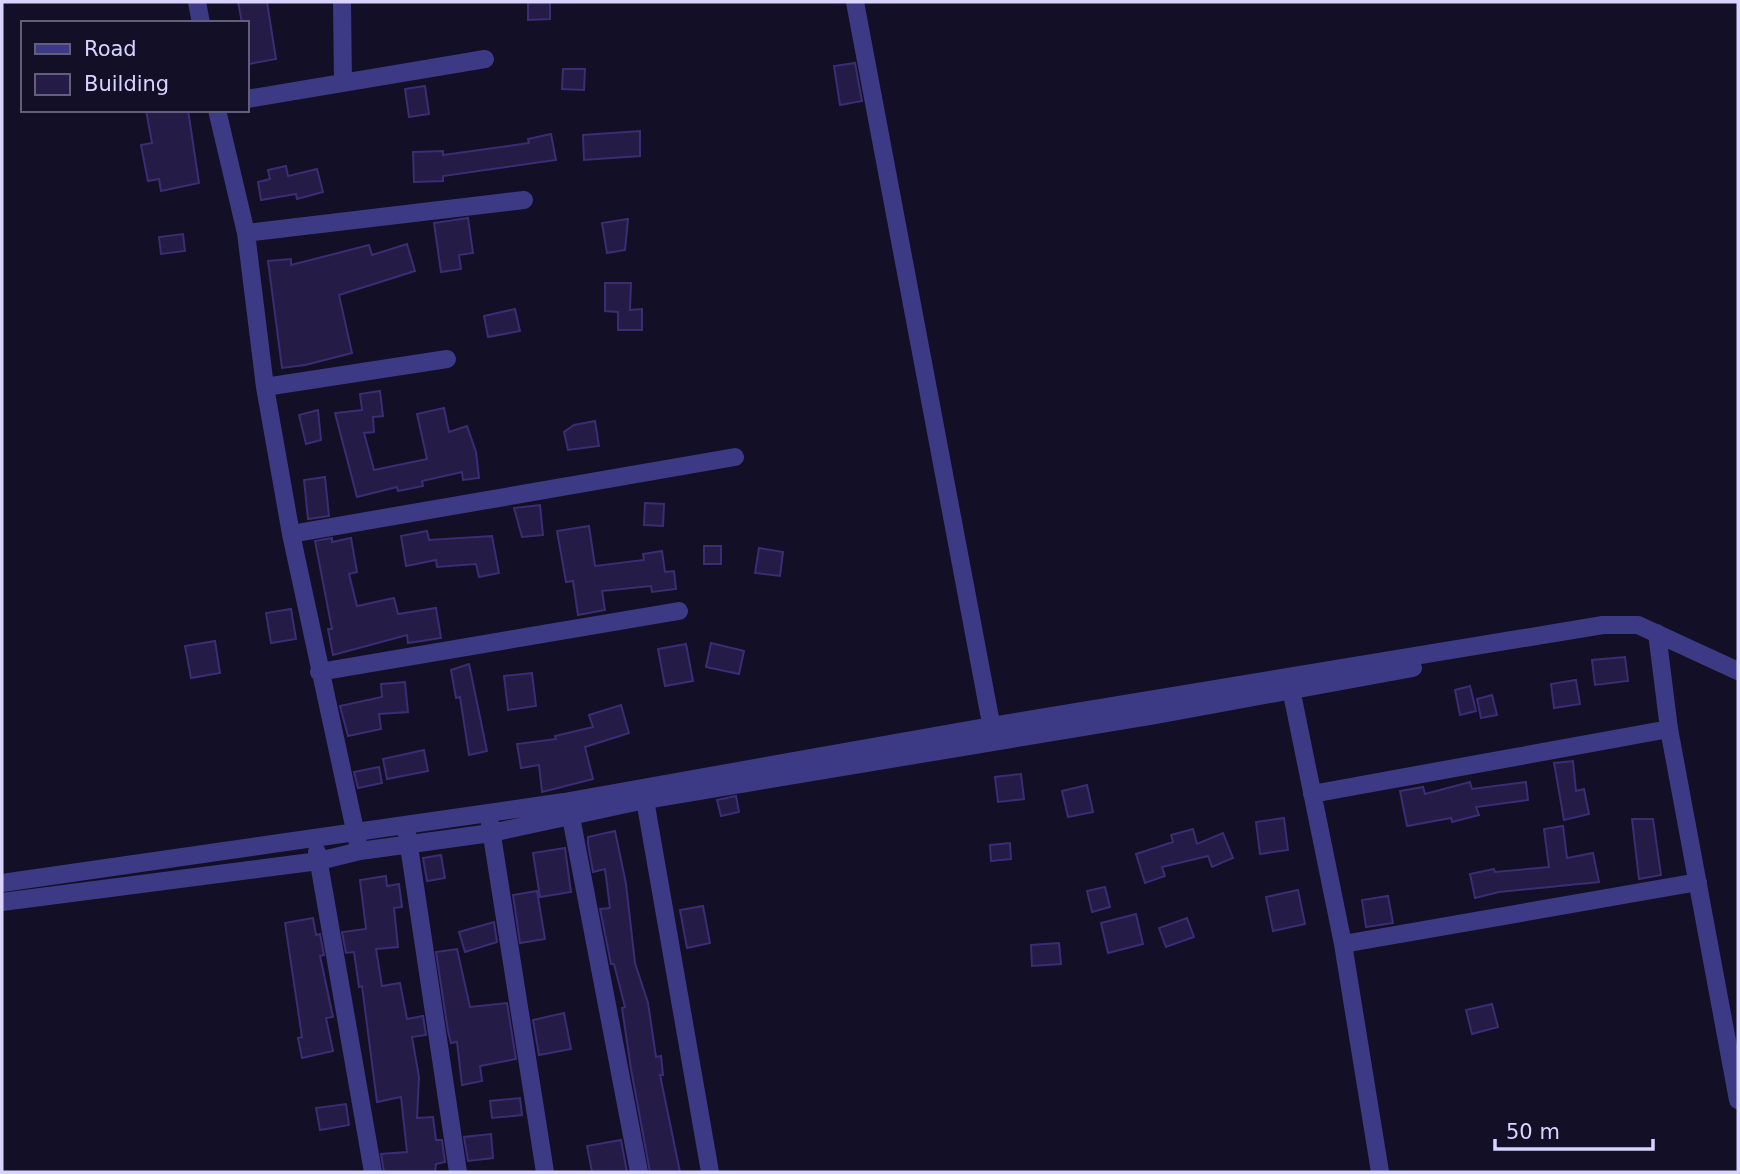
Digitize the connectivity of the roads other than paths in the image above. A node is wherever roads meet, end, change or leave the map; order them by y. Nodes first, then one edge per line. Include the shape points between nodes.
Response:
1 (197, 2) edge
2 (342, 2) edge
3 (855, 2) edge
4 (201, 21) edge
5 (485, 59) dead end
6 (344, 82) junction
7 (248, 99) edge
8 (217, 112) edge
9 (524, 200) dead end
10 (246, 233) junction
11 (447, 359) dead end
12 (265, 387) junction
13 (735, 457) dead end
14 (291, 534) junction
15 (679, 611) dead end
16 (1657, 633) junction
17 (1738, 671) edge
18 (320, 672) junction
19 (1290, 683) junction
20 (1669, 729) junction
21 (993, 733) junction
22 (1312, 794) junction
23 (645, 800) junction
24 (489, 812) junction
25 (571, 817) junction
26 (406, 825) junction
27 (491, 832) junction
28 (315, 840) junction
29 (358, 842) junction
30 (410, 844) junction
31 (318, 861) junction
32 (1698, 882) junction
33 (2, 883) edge
34 (2, 902) edge
35 (1343, 944) junction
36 (1738, 1100) edge
37 (373, 1172) edge
38 (458, 1172) edge
39 (545, 1172) edge
40 (639, 1172) edge
41 (710, 1172) edge
42 (1380, 1172) edge

1 - 4 street
2 - 6 street
3 - 21 street
5 - 6 street
6 - 7 street
8 - 10 street
9 - 10 street
10 - 12 street
11 - 12 street
12 - 14 street
13 - 14 street
14 - 18 street
15 - 18 street
16 - 17 street
16 - 19 street via 1638,625 1618,625
16 - 20 street
18 - 29 street
19 - 21 street
19 - 22 street
20 - 22 street
20 - 32 street
21 - 23 street
21 - 24 street
22 - 35 street
23 - 25 street
23 - 41 street
24 - 26 street
24 - 27 street
25 - 27 street
25 - 40 street
26 - 29 street
26 - 30 street
27 - 30 street
27 - 39 street
28 - 29 street
28 - 31 street
28 - 33 street
29 - 30 street
29 - 31 street
30 - 38 street
31 - 34 street
31 - 37 street
32 - 35 street
32 - 36 street
35 - 42 street

